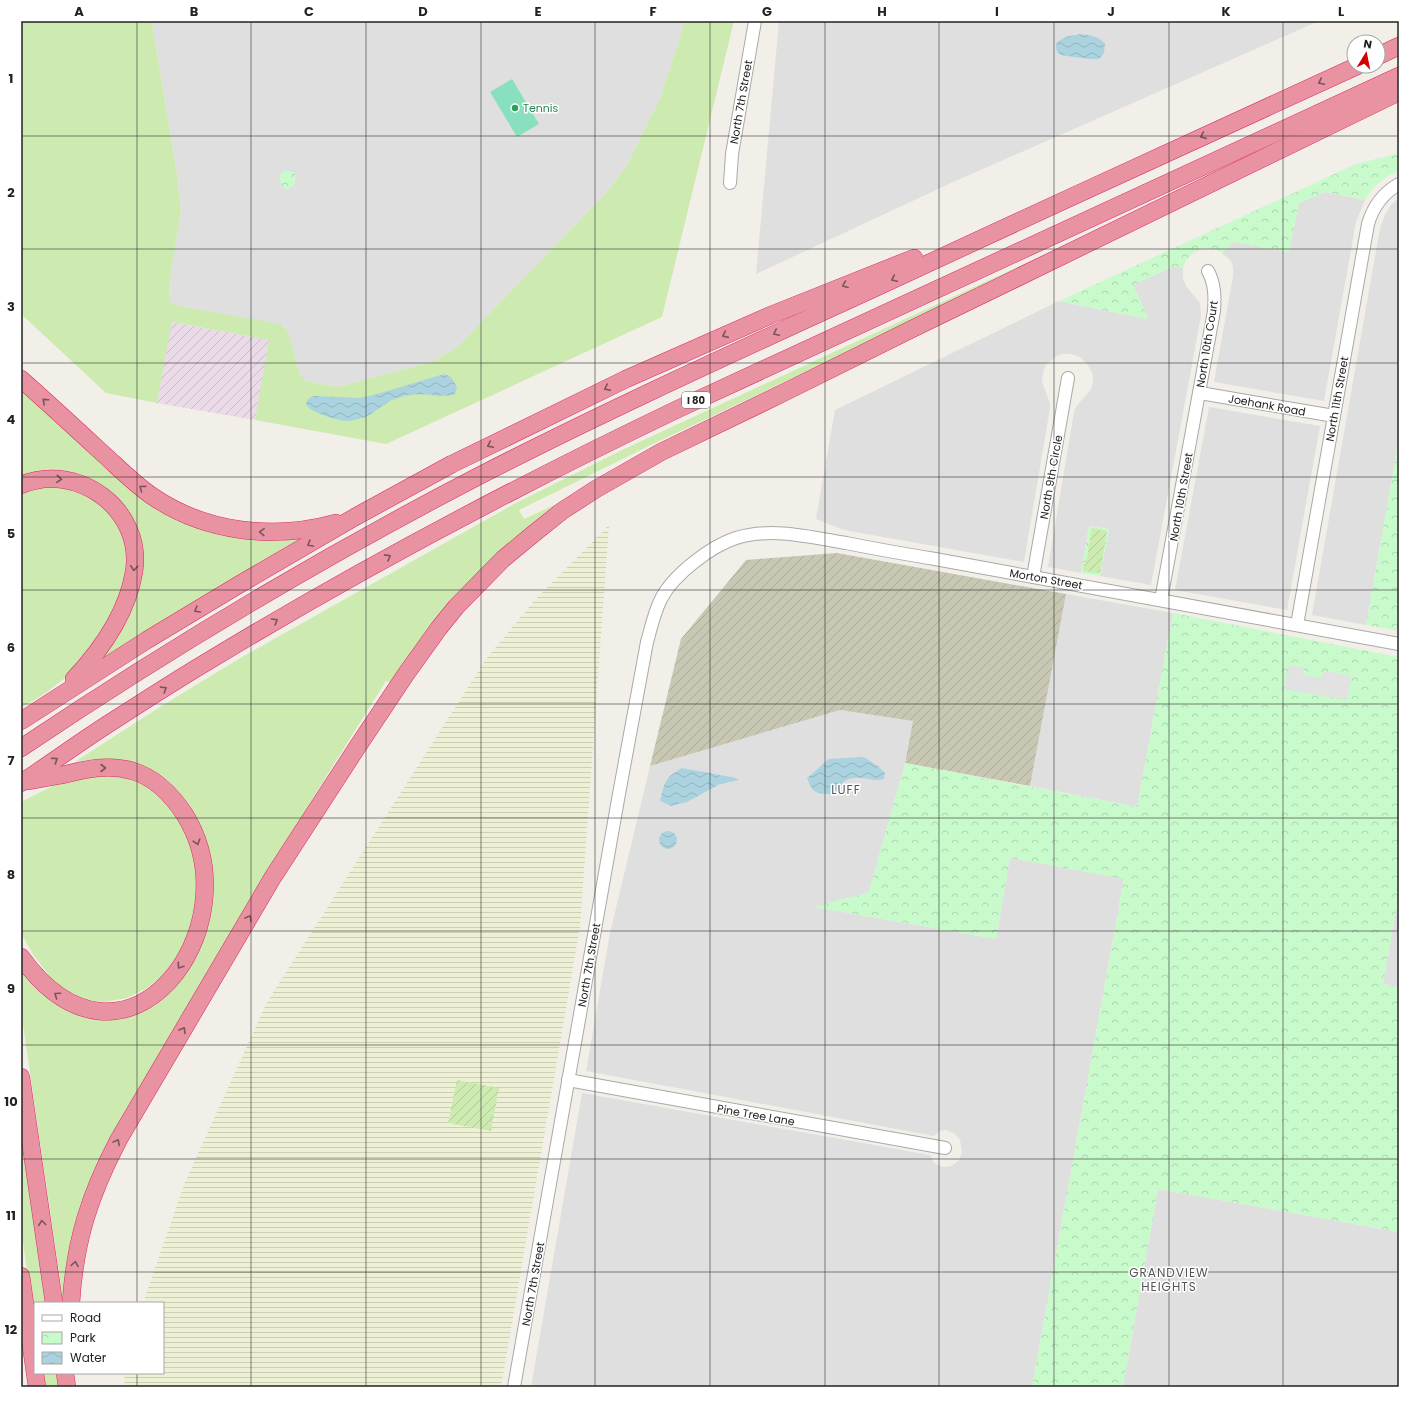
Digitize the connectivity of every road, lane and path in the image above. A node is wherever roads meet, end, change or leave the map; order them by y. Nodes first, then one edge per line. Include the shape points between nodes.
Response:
1 (755, 21) edge
2 (1399, 46) edge
3 (1386, 52) edge
4 (1346, 71) edge
5 (1399, 76) edge
6 (1399, 92) edge
7 (730, 183) dead end
8 (1399, 184) edge
9 (1077, 194) junction
10 (1208, 271) dead end
11 (21, 378) edge
12 (1068, 378) dead end
13 (1200, 393) junction
14 (1334, 416) junction
15 (21, 485) edge
16 (355, 517) junction
17 (698, 559) joint
18 (1033, 577) junction
19 (1161, 600) junction
20 (1298, 625) junction
21 (1399, 644) edge
22 (51, 701) junction
23 (21, 721) edge
24 (21, 748) edge
25 (22, 782) edge
26 (21, 958) edge
27 (21, 1077) edge
28 (568, 1080) junction
29 (945, 1148) dead end
30 (21, 1276) edge
31 (54, 1302) edge
32 (71, 1302) edge
33 (21, 1350) edge
34 (34, 1366) edge
35 (35, 1374) edge
36 (65, 1374) edge
37 (70, 1374) edge
38 (32, 1387) edge
39 (37, 1387) edge
40 (67, 1387) edge
41 (70, 1387) edge
42 (514, 1387) edge

1 - 7 street, North 7th Street via 732,154
2 - 3 highway
4 -> 9 highway, I 80
25 -> 5 highway, I 80 via 115,719 289,613 453,522 580,456
32 -> 6 highway via 72,1280 84,1220 104,1166 123,1132 273,877 362,739 439,628 503,559 562,511 608,481 661,452
8 - 14 street, North 11th Street via 1382,197 1368,224
9 -> 16 highway via 778,312 626,379 452,464
9 -> 24 highway, I 80 via 623,404 471,480 256,600 72,713
10 - 13 street, North 10th Court via 1215,299
16 -> 11 highway via 314,528 276,532 238,530 195,518 159,500 133,481
12 - 18 street, North 9th Circle
13 - 14 street, Joehank Road
13 - 19 street, North 10th Street
14 - 20 street, North 11th Street
15 -> 22 highway via 37,480 60,479 84,484 102,495 120,514 134,548 132,578 123,609 114,628 87,665
16 -> 22 highway via 154,636
17 - 18 street, Morton Street via 715,547 736,538 781,533
17 - 28 street, North 7th Street via 674,581 662,598 647,642
18 - 19 street, Morton Street
19 - 20 street, Morton Street
20 - 21 street, Morton Street
22 - 23 highway
25 -> 26 highway via 100,767 134,771 156,782 178,804 195,836 201,856 204,892 202,917 197,934 180,967 155,995 131,1007 102,1012 76,1006 46,987
31 -> 27 highway
28 - 29 street, Pine Tree Lane
28 - 42 street, North 7th Street
30 - 34 highway
33 - 38 highway
35 - 39 highway
36 - 40 highway
37 - 41 highway

